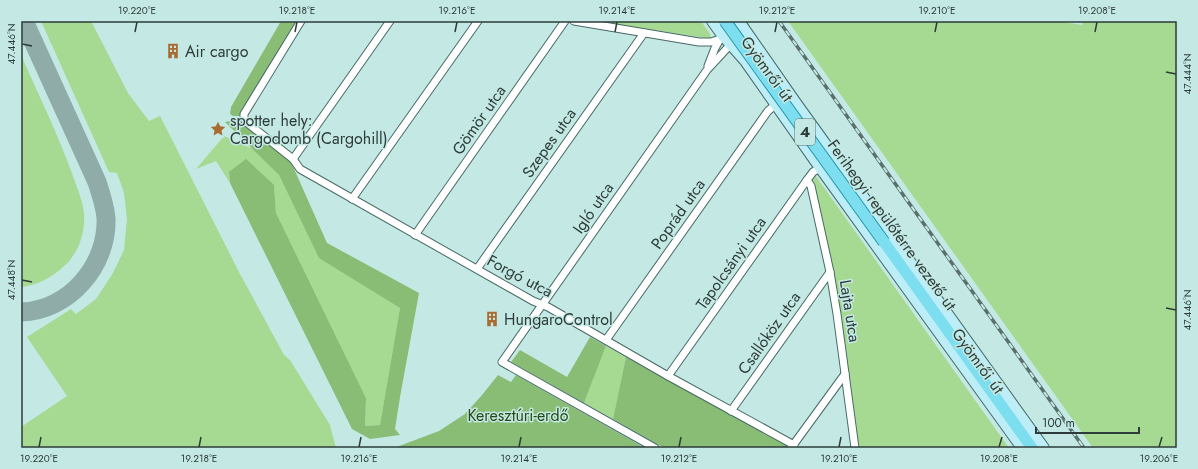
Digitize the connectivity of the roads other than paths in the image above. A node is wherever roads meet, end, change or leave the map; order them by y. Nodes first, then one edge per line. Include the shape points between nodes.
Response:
1 (301, 21) edge
2 (390, 21) edge
3 (478, 21) edge
4 (565, 21) edge
5 (574, 21) edge
6 (712, 21) edge
7 (725, 21) edge
8 (743, 22) edge
9 (644, 32) junction
10 (721, 37) junction
11 (699, 42) junction
12 (731, 44) junction
13 (713, 53) junction
14 (721, 54) junction
15 (707, 70) junction
16 (775, 105) junction
17 (293, 159) junction
18 (820, 168) junction
19 (807, 180) junction
20 (352, 199) junction
21 (415, 235) junction
22 (477, 269) junction
23 (830, 272) junction
24 (542, 304) junction
25 (606, 340) junction
26 (845, 374) junction
27 (668, 376) junction
28 (731, 411) junction
29 (793, 446) edge
30 (655, 448) edge
31 (855, 448) edge
32 (1022, 448) edge
33 (1032, 448) edge
34 (1044, 448) edge

1 - 17 street, Forgó utca via 244,114 245,121
2 - 17 street
3 - 20 street
4 - 21 street, Gömör utca
5 - 9 street
6 - 10 street, Gyömrői út
7 - 33 main road, Ferihegyi repülőtérre vezető út / 4, bridge
8 - 10 street
8 - 12 street
8 - 34 street, Gyömrői út via 757,48
9 - 11 street
9 - 22 street, Szepes utca
10 - 11 street via 711,42
10 - 12 street, Gyömrői út
10 - 13 street, Igló utca
11 - 13 street
12 - 14 street, Igló utca
12 - 16 street, Gyömrői út
13 - 14 street
13 - 15 street, Igló utca
14 - 15 street, Igló utca
15 - 24 street, Igló utca
16 - 18 street, Gyömrői út
16 - 25 street, Poprád utca via 768,111
17 - 20 street, Forgó utca via 304,172
18 - 19 street, Tapolcsányi utca
18 - 32 street, Gyömrői út
19 - 23 street, Lajta utca via 811,186
19 - 27 street, Tapolcsányi utca
20 - 21 street, Forgó utca
21 - 22 street, Forgó utca
22 - 24 street, Forgó utca
23 - 26 street, Lajta utca
23 - 28 street, Csallóköz utca
24 - 25 street, Forgó utca
24 - 30 street, Igló utca via 502,362
25 - 27 street, Forgó utca
26 - 29 street
26 - 31 street, Lajta utca
27 - 28 street, Forgó utca
28 - 29 street, Forgó utca

